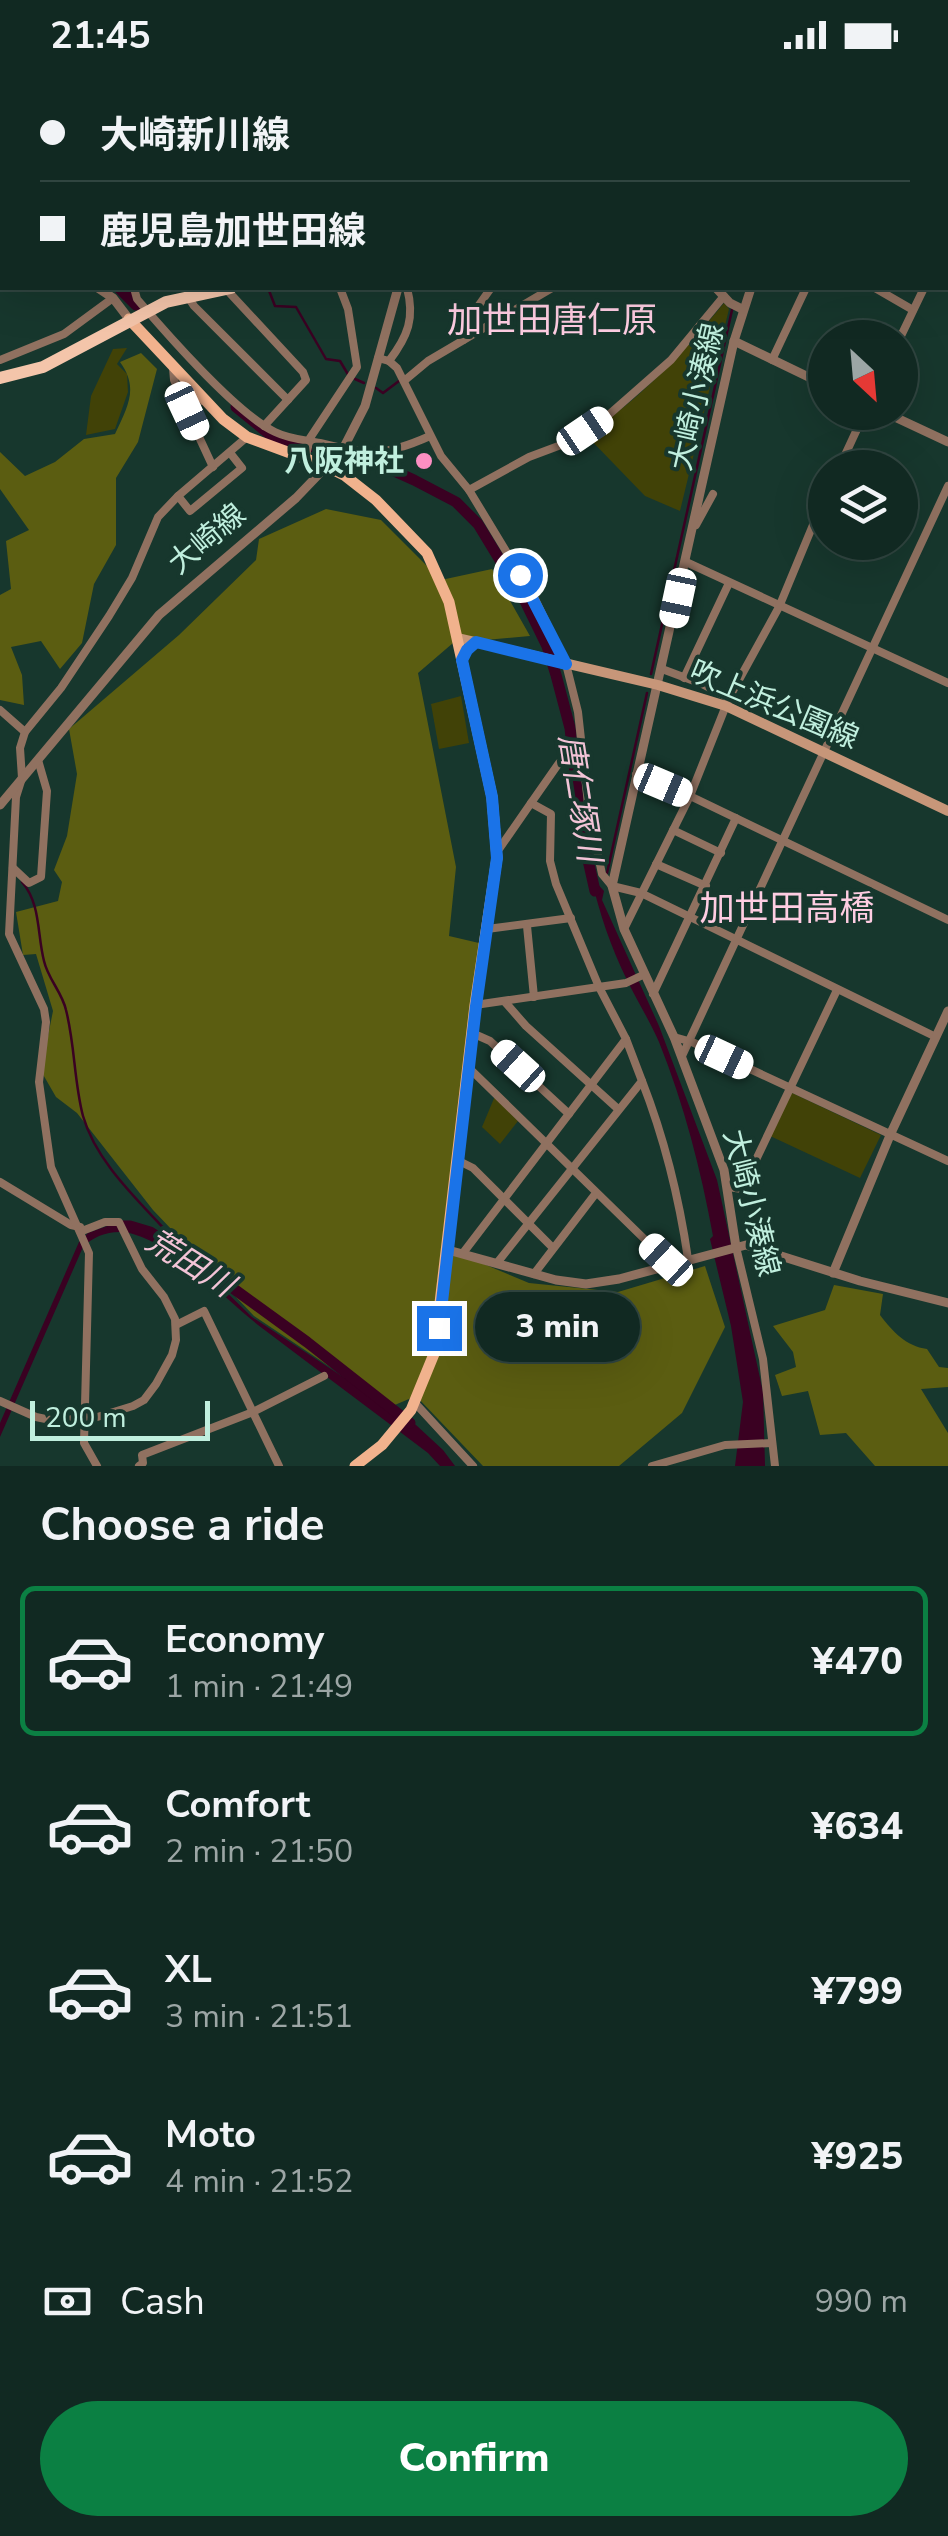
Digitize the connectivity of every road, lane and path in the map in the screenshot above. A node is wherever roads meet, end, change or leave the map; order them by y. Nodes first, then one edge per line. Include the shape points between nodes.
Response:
1 (101, 290) edge
2 (134, 290) edge
3 (219, 290) edge
4 (228, 290) edge
5 (341, 290) edge
6 (398, 290) edge
7 (408, 290) edge
8 (489, 290) edge
9 (549, 290) edge
10 (718, 290) edge
11 (751, 290) edge
12 (805, 290) edge
13 (879, 290) edge
14 (923, 290) edge
15 (724, 296) junction
16 (188, 297) junction
17 (112, 298) junction
18 (742, 309) junction
19 (914, 310) junction
20 (146, 311) junction
21 (129, 319) junction
22 (909, 320) edge
23 (463, 340) junction
24 (734, 341) junction
25 (384, 359) junction
26 (0, 360) edge
27 (772, 360) junction
28 (172, 364) junction
29 (357, 366) junction
30 (374, 374) junction
31 (808, 377) edge
32 (0, 378) edge
33 (404, 380) junction
34 (204, 398) junction
35 (288, 400) junction
36 (187, 411) junction
37 (264, 426) junction
38 (918, 428) edge
39 (430, 436) junction
40 (247, 438) junction
41 (948, 442) edge
42 (307, 449) junction
43 (231, 454) junction
44 (337, 456) junction
45 (213, 466) junction
46 (948, 486) edge
47 (469, 490) junction
48 (712, 494) dead end
49 (178, 496) junction
50 (692, 532) junction
51 (808, 537) edge
52 (686, 562) junction
53 (730, 583) junction
54 (779, 607) junction
55 (458, 638) junction
56 (476, 642) junction
57 (873, 648) junction
58 (462, 660) junction
59 (562, 663) junction
60 (662, 669) junction
61 (684, 678) junction
62 (948, 682) edge
63 (658, 685) junction
64 (728, 702) junction
65 (0, 710) edge
66 (25, 732) junction
67 (825, 752) junction
68 (38, 760) junction
69 (559, 764) dead end
70 (636, 774) junction
71 (22, 778) junction
72 (690, 796) junction
73 (531, 804) junction
74 (0, 805) edge
75 (948, 810) edge
76 (736, 818) junction
77 (673, 830) junction
78 (783, 842) junction
79 (497, 852) junction
80 (721, 854) junction
81 (656, 864) junction
82 (14, 868) junction
83 (612, 886) junction
84 (706, 886) junction
85 (641, 893) junction
86 (571, 918) junction
87 (688, 918) junction
88 (948, 920) edge
89 (528, 926) junction
90 (486, 930) junction
91 (624, 930) junction
92 (4, 934) edge
93 (737, 942) junction
94 (641, 976) junction
95 (599, 987) junction
96 (836, 990) junction
97 (654, 994) junction
98 (534, 997) junction
99 (505, 1002) junction
100 (476, 1006) junction
101 (948, 1011) edge
102 (472, 1033) junction
103 (674, 1037) junction
104 (936, 1037) junction
105 (626, 1039) junction
106 (692, 1042) junction
107 (682, 1056) junction
108 (468, 1067) junction
109 (642, 1081) junction
110 (590, 1086) junction
111 (790, 1088) junction
112 (618, 1108) junction
113 (569, 1114) junction
114 (890, 1134) junction
115 (546, 1142) junction
116 (457, 1160) junction
117 (948, 1161) edge
118 (571, 1167) junction
119 (0, 1182) edge
120 (728, 1187) junction
121 (596, 1193) junction
122 (502, 1198) junction
123 (528, 1223) junction
124 (82, 1230) junction
125 (736, 1246) junction
126 (553, 1248) junction
127 (448, 1250) junction
128 (463, 1253) junction
129 (688, 1259) junction
130 (497, 1263) junction
131 (670, 1264) junction
132 (833, 1273) junction
133 (534, 1274) junction
134 (948, 1303) edge
135 (176, 1325) junction
136 (324, 1376) dead end
137 (3, 1402) edge
138 (413, 1406) junction
139 (253, 1412) junction
140 (85, 1416) junction
141 (770, 1443) junction
142 (97, 1466) edge
143 (139, 1466) edge
144 (279, 1466) edge
145 (355, 1466) edge
146 (474, 1466) edge
147 (652, 1466) edge
148 (775, 1466) edge

1 - 17 street
2 - 20 street
3 - 16 highway
4 - 35 street via 303,372 306,380
5 - 29 street
6 - 25 street, 大崎線
7 - 25 street via 406,337
8 - 23 street via 462,329
9 - 23 street
10 - 15 street
11 - 18 street, 大崎小湊線
12 - 27 street
13 - 19 street
14 - 19 street
15 - 18 street
15 - 47 street via 672,360 604,418
16 - 20 highway
16 - 35 street
17 - 21 street
17 - 26 street via 64,334
18 - 24 street, 大崎小湊線
19 - 22 street
20 - 21 highway
20 - 37 street
21 - 28 main road
21 - 32 highway via 43,367
23 - 33 street
24 - 27 street
24 - 50 street, 大崎小湊線
25 - 30 street, 大崎線
25 - 33 street
27 - 31 street
28 - 34 main road
28 - 36 street
29 - 30 street
29 - 42 street
30 - 44 street, 大崎線 via 358,422
33 - 39 street
34 - 36 street
34 - 40 main road
35 - 37 street
36 - 45 street
37 - 42 street
38 - 41 street
39 - 44 street via 391,451
39 - 47 street
40 - 42 main road
40 - 43 street
42 - 44 main road
42 - 44 street
43 - 45 street
43 - 49 street via 242,468 190,511
44 - 55 main road via 427,554
44 - 68 street, 大崎線 via 160,615
45 - 49 street
46 - 57 street
47 - 59 street via 535,600
48 - 50 street
49 - 66 street via 158,517 108,616
50 - 52 street, 大崎小湊線
51 - 54 street
52 - 53 street
52 - 60 street, 大崎小湊線
53 - 54 street
53 - 61 street
54 - 57 street
54 - 64 street
55 - 56 main road, 吹上浜公園線
55 - 58 main road
56 - 58 main road
56 - 59 main road, 吹上浜公園線
57 - 62 street
57 - 67 street
58 - 79 main road
59 - 63 main road, 吹上浜公園線
59 - 83 street via 578,712 602,874
60 - 61 street
60 - 63 street, 大崎小湊線
61 - 64 street
63 - 64 main road, 吹上浜公園線
63 - 70 street, 大崎小湊線
64 - 67 main road, 吹上浜公園線
64 - 72 street
65 - 66 street
66 - 71 street
67 - 75 main road, 吹上浜公園線
67 - 78 street
68 - 71 street, 大崎線
68 - 82 street via 47,791 41,878 29,883
69 - 73 street
70 - 72 street
70 - 83 street, 大崎小湊線
71 - 74 street, 大崎線
71 - 82 street
72 - 76 street
72 - 77 street
73 - 79 street
73 - 86 street via 551,814 550,861
76 - 78 street
76 - 80 street
77 - 80 street
77 - 81 street
78 - 88 street
78 - 93 street
79 - 90 main road
80 - 84 street
81 - 84 street
81 - 85 street
82 - 92 street
83 - 85 street
83 - 91 street, 大崎小湊線
84 - 87 street
85 - 87 street
85 - 91 street
86 - 89 street
86 - 95 street
87 - 93 street
87 - 97 street
89 - 90 street
89 - 98 street
90 - 100 main road
91 - 94 street, 大崎小湊線
92 - 124 street via 44,1009 38,1082 51,1167
93 - 96 street
93 - 106 street
94 - 95 street
94 - 97 street, 大崎小湊線
95 - 98 street
95 - 105 street
96 - 104 street
96 - 111 street
97 - 103 street, 大崎小湊線
98 - 99 street
99 - 100 street
99 - 110 street
100 - 102 main road
101 - 104 street
102 - 108 main road
102 - 113 street via 490,1041
103 - 106 street
103 - 107 street, 大崎小湊線
104 - 114 street
105 - 109 street
105 - 110 street
106 - 107 street
106 - 111 street
107 - 120 street, 大崎小湊線
108 - 115 street
108 - 116 main road
109 - 112 street
109 - 129 street via 662,1132
110 - 112 street
110 - 113 street
111 - 114 street
111 - 120 street via 742,1188
112 - 118 street
113 - 115 street
114 - 117 street
114 - 132 street
115 - 118 street
115 - 122 street
116 - 122 street
116 - 127 main road
118 - 121 street
118 - 123 street
119 - 124 street
120 - 125 street, 大崎小湊線
121 - 126 street
121 - 131 street
122 - 123 street
122 - 128 street
123 - 126 street
123 - 130 street
124 - 135 street via 119,1222
124 - 140 street via 88,1247
125 - 129 street
125 - 132 street
125 - 141 street, 大崎小湊線 via 763,1359
126 - 133 street
127 - 128 street
127 - 138 main road via 434,1354
128 - 130 street
129 - 131 street
130 - 133 street
131 - 133 street via 586,1284
132 - 134 street
135 - 139 street via 204,1312
135 - 140 street via 169,1363 144,1400
136 - 139 street
137 - 140 street via 60,1422
138 - 145 main road via 394,1434
138 - 146 street
139 - 143 street via 142,1456
139 - 144 street
140 - 142 street via 84,1444
141 - 147 street
141 - 148 street, 大崎小湊線

